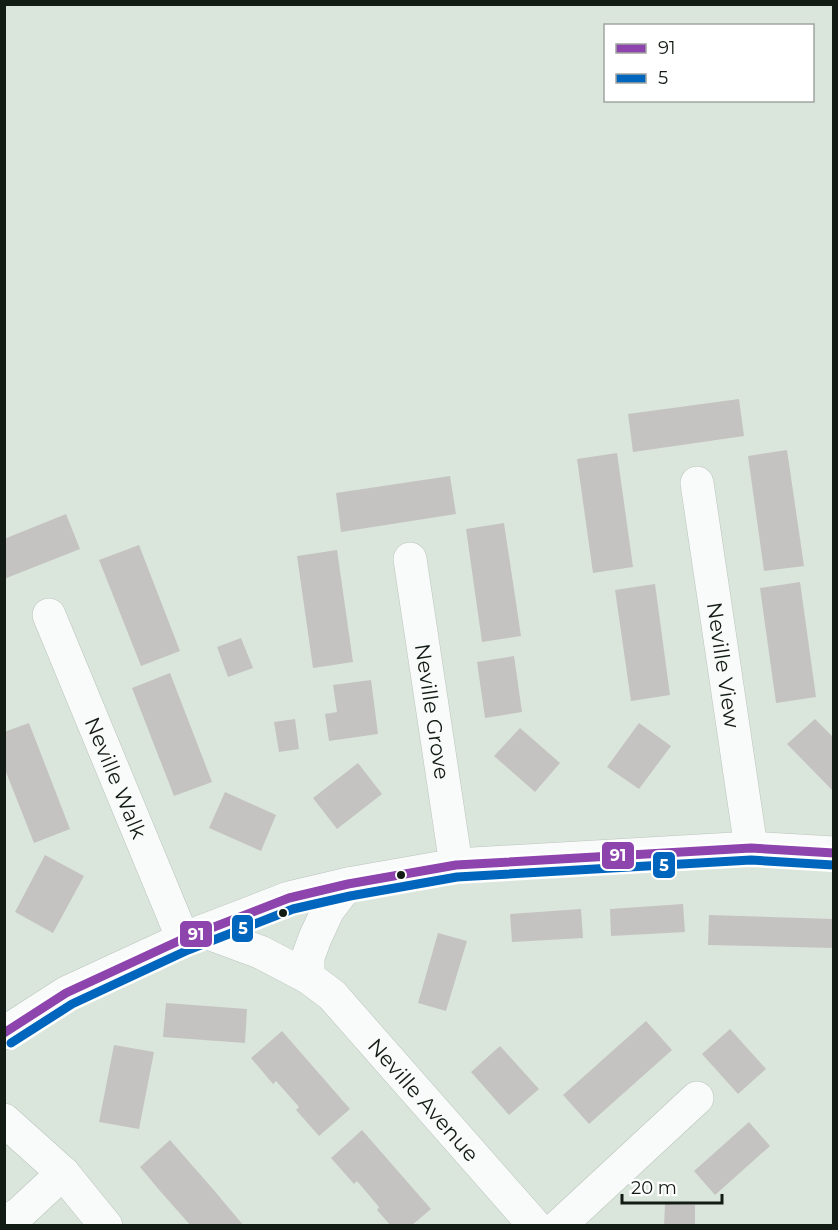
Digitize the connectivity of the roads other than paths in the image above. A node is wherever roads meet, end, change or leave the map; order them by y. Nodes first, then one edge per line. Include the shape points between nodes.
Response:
1 (697, 483) dead end
2 (410, 559) dead end
3 (49, 615) dead end
4 (751, 848) junction
5 (834, 853) edge
6 (456, 865) junction
7 (348, 884) junction
8 (193, 935) junction
9 (308, 977) junction
10 (4, 1033) edge
11 (697, 1098) dead end
12 (4, 1120) edge
13 (63, 1173) junction
14 (4, 1222) edge
15 (106, 1226) edge
16 (535, 1226) edge
17 (559, 1226) edge

1 - 4 street, Neville View
2 - 6 street, Neville Grove
3 - 8 street, Neville Walk
4 - 5 street
4 - 6 street
6 - 7 street
7 - 8 street via 289,898
7 - 9 street via 328,910 315,938 308,957
8 - 9 street, Neville Avenue via 260,952
8 - 10 street via 66,993
9 - 16 street, Neville Avenue via 332,995
11 - 17 street
12 - 13 street
13 - 14 street via 19,1214
13 - 15 street

